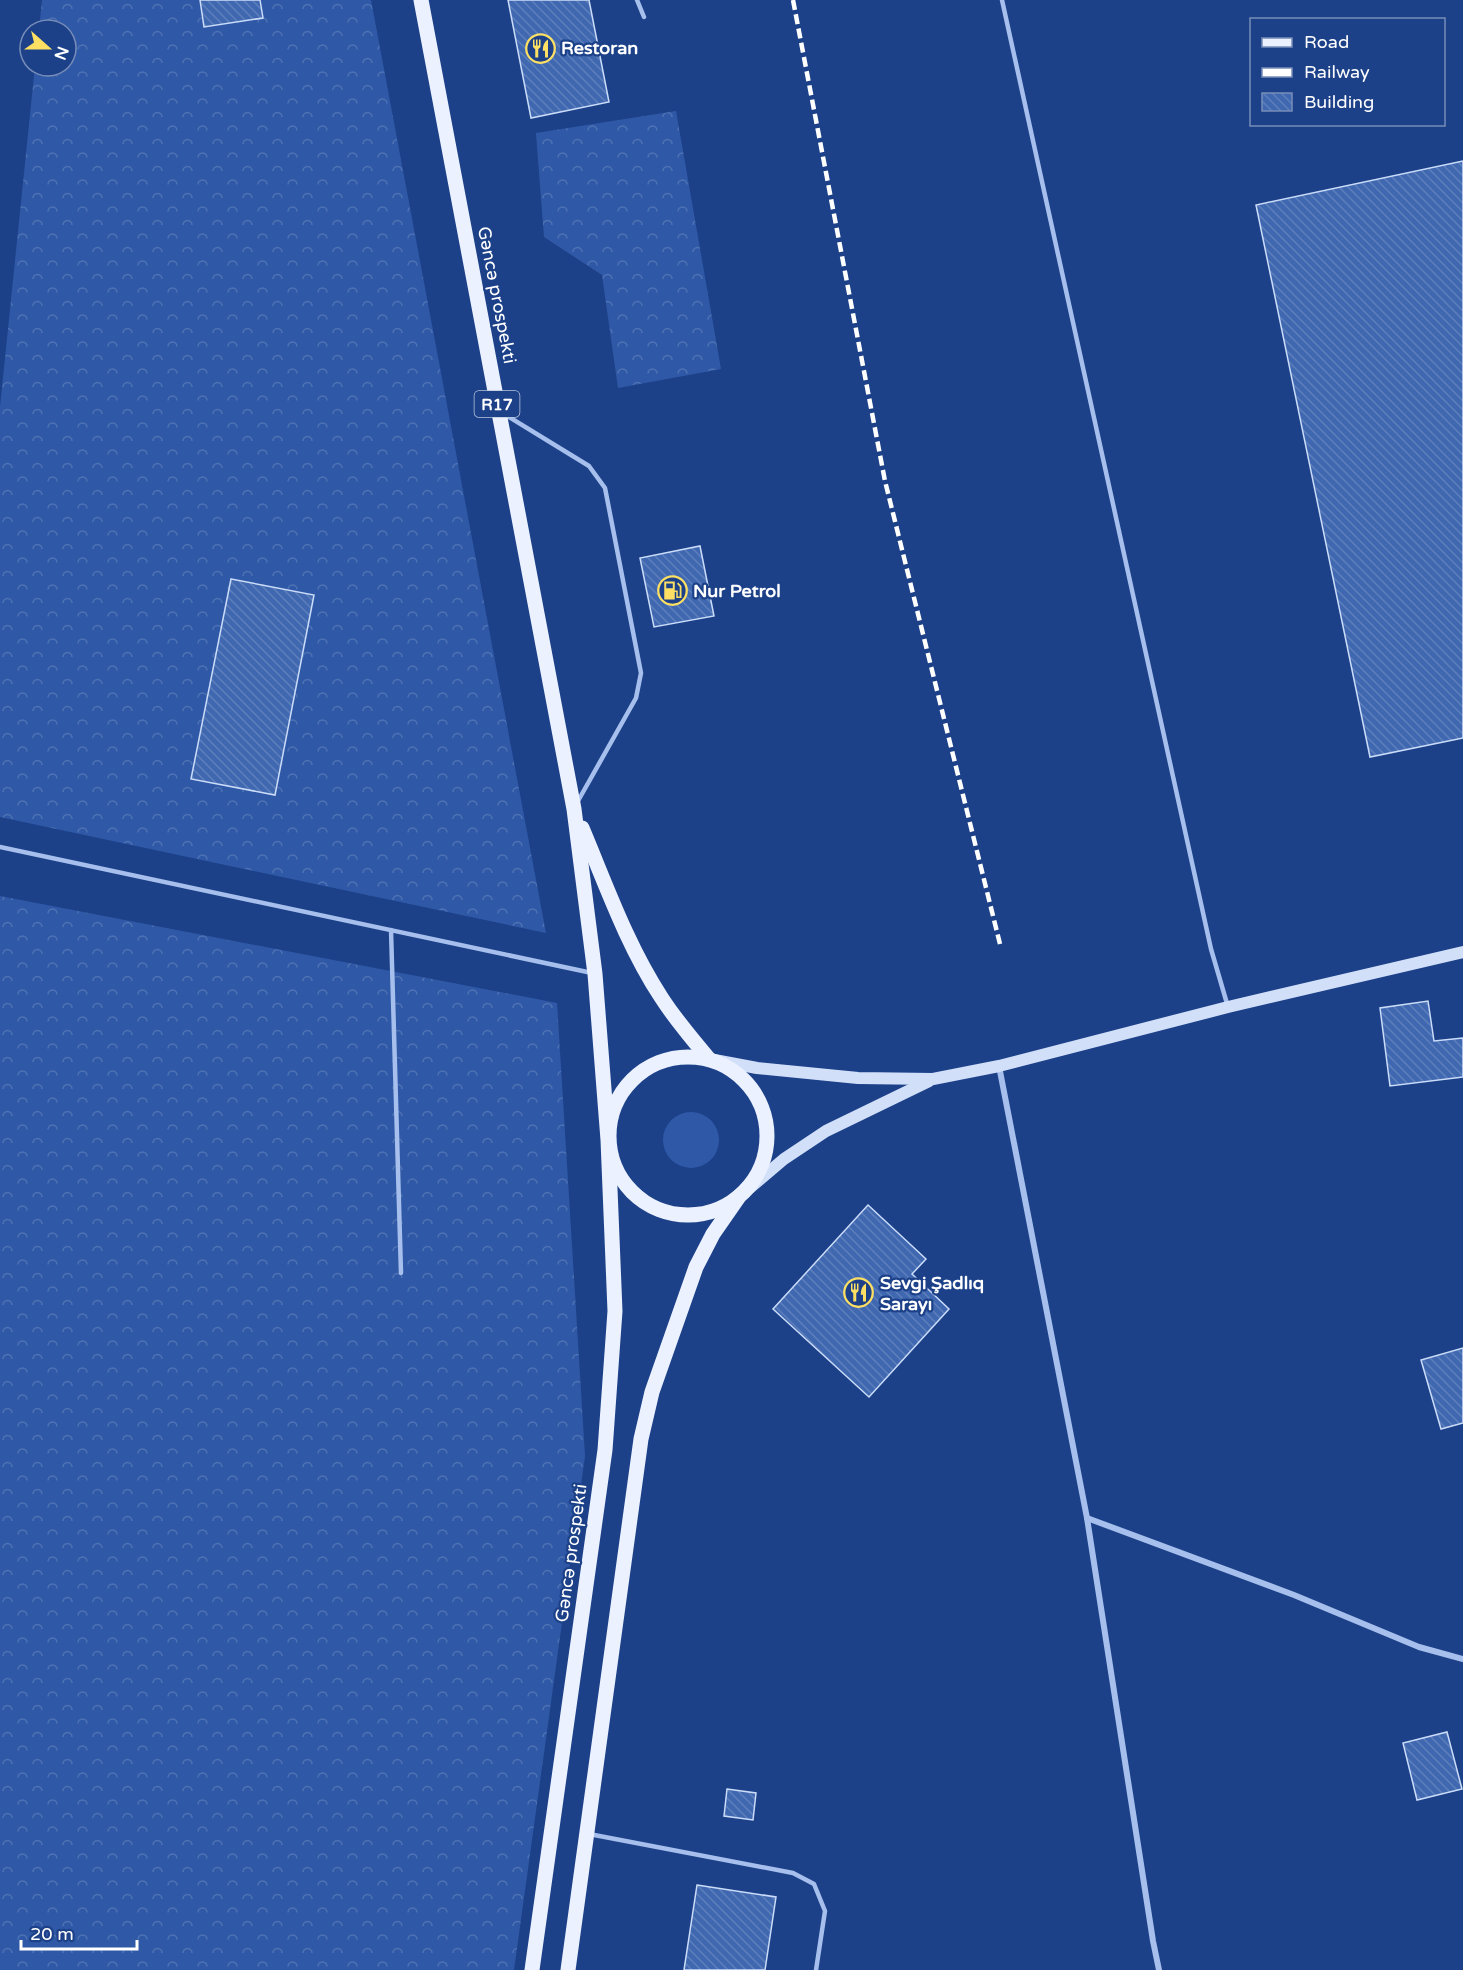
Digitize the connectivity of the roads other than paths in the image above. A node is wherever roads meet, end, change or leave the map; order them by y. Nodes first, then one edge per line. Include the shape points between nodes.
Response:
1 (422, 0) edge
2 (637, 0) edge
3 (1002, 0) edge
4 (644, 17) dead end
5 (499, 411) junction
6 (574, 809) junction
7 (0, 847) edge
8 (391, 930) junction
9 (1463, 952) edge
10 (595, 974) junction
11 (1228, 1007) junction
12 (709, 1059) junction
13 (999, 1066) junction
14 (933, 1079) junction
15 (609, 1140) junction
16 (738, 1198) junction
17 (401, 1273) dead end
18 (1087, 1518) junction
19 (1463, 1659) edge
20 (587, 1834) junction
21 (532, 1970) edge
22 (568, 1970) edge
23 (816, 1970) edge
24 (1159, 1970) edge

1 - 5 main road, Gəncə prospekti / R17
2 - 4 lane
3 - 11 lane via 1211,949
5 - 6 main road, Gəncə prospekti / R17
5 - 6 lane via 589,466 605,488 639,662 636,698
6 - 10 main road
6 - 12 main road via 634,951 681,1026
7 - 8 lane
8 - 10 lane
8 - 17 lane
9 - 11 main road
10 - 15 main road
11 - 13 main road
12 - 14 main road via 858,1078
12 - 15 main road via 685,1056 660,1061 639,1074 621,1092 611,1115
12 - 16 main road via 732,1069 751,1086 765,1116 765,1157 754,1180
13 - 14 main road
13 - 18 street
14 - 16 main road via 826,1131
15 - 16 main road via 614,1164 626,1186 644,1203 666,1213 691,1216 716,1211
15 - 21 main road, Gəncə prospekti via 615,1311 605,1450
16 - 20 main road via 712,1234 696,1267 652,1392 641,1439
18 - 19 street via 1294,1594 1419,1647
18 - 24 street
20 - 22 main road
20 - 23 lane via 793,1873 814,1884 825,1911

